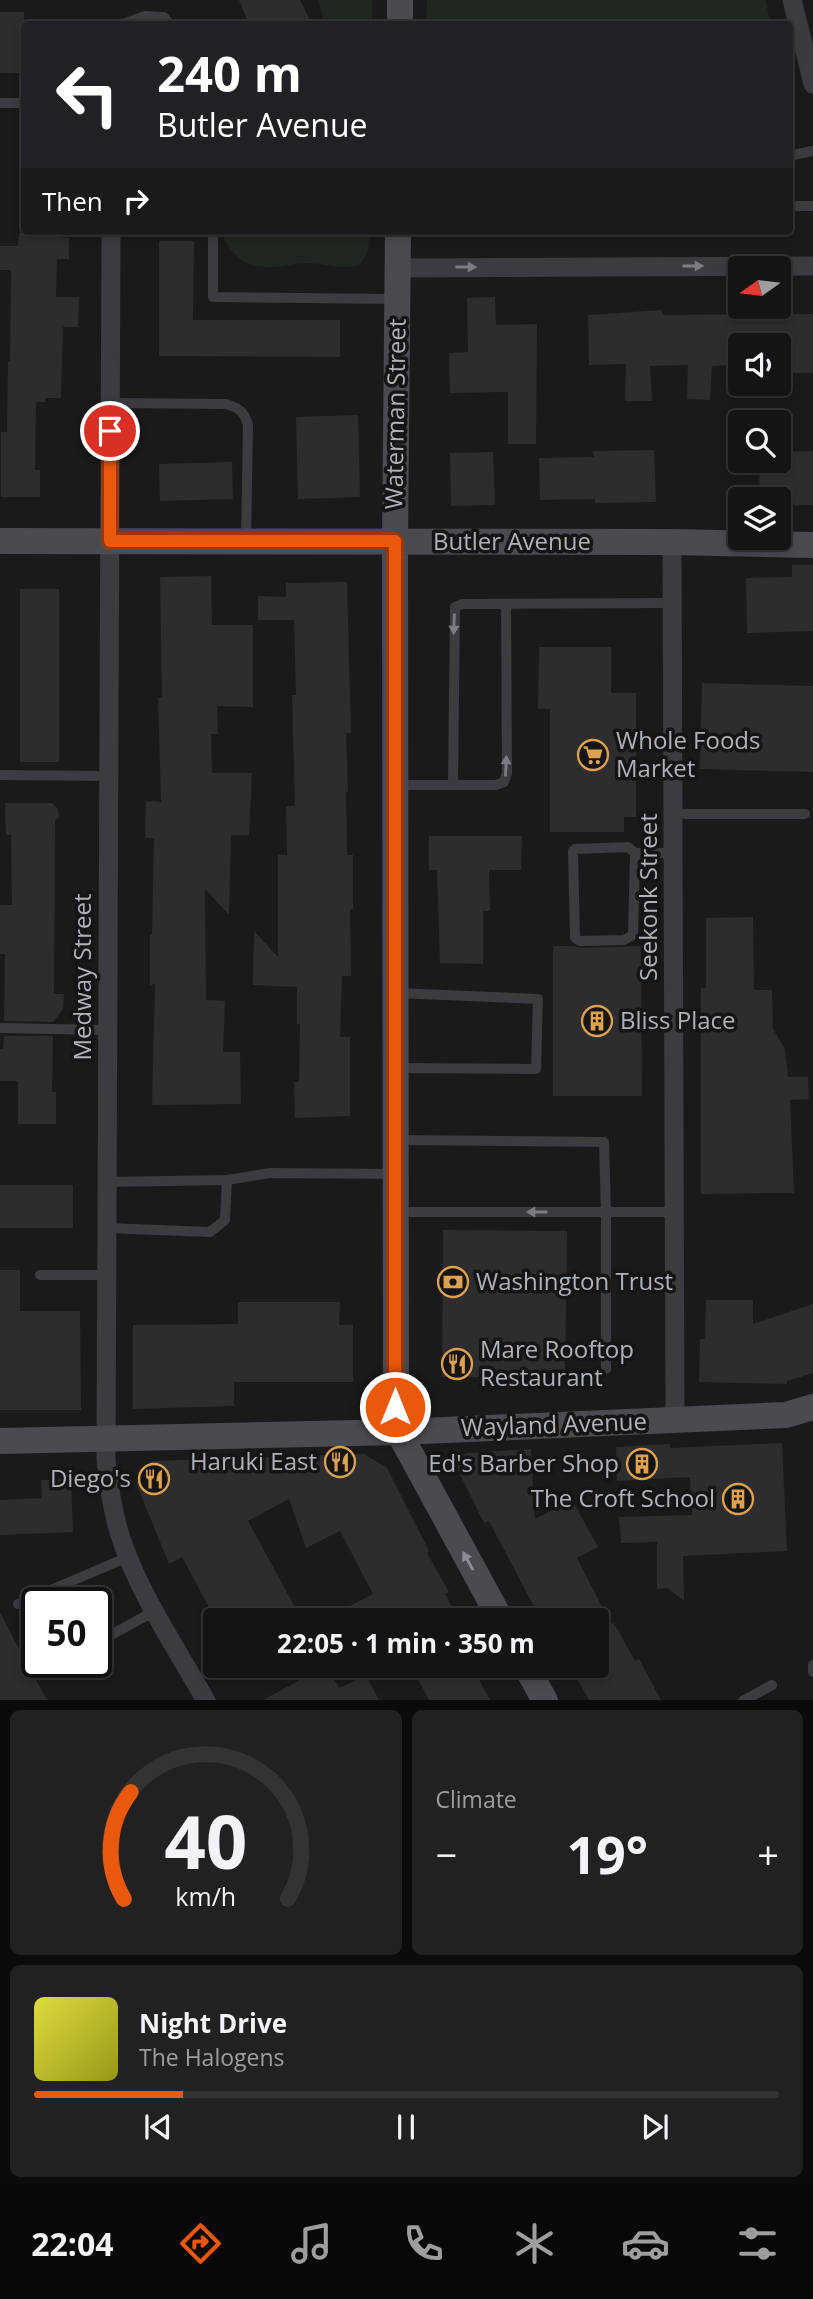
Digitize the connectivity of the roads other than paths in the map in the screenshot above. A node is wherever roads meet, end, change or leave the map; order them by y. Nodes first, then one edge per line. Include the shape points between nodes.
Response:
1 (400, 0) edge
2 (792, 0) edge
3 (127, 21) edge
4 (167, 21) edge
5 (400, 21) edge
6 (813, 84) edge
7 (0, 103) edge
8 (21, 103) edge
9 (813, 151) edge
10 (793, 155) edge
11 (793, 206) edge
12 (813, 206) edge
13 (111, 235) edge
14 (213, 235) edge
15 (398, 235) edge
16 (813, 266) edge
17 (397, 268) junction
18 (397, 299) junction
19 (110, 403) junction
20 (0, 541) edge
21 (110, 541) junction
22 (246, 541) junction
23 (395, 541) junction
24 (672, 542) junction
25 (813, 545) edge
26 (673, 603) junction
27 (506, 604) junction
28 (0, 775) edge
29 (108, 776) junction
30 (395, 785) junction
31 (453, 785) junction
32 (673, 814) junction
33 (805, 814) dead end
34 (635, 852) junction
35 (673, 853) junction
36 (395, 993) junction
37 (0, 1028) edge
38 (107, 1030) junction
39 (395, 1068) junction
40 (395, 1140) junction
41 (395, 1174) junction
42 (227, 1180) junction
43 (106, 1182) junction
44 (395, 1212) junction
45 (606, 1212) junction
46 (675, 1212) junction
47 (106, 1228) junction
48 (40, 1275) dead end
49 (106, 1275) junction
50 (606, 1369) dead end
51 (813, 1407) edge
52 (675, 1420) junction
53 (399, 1432) junction
54 (105, 1438) junction
55 (0, 1441) edge
56 (128, 1557) junction
57 (18, 1604) dead end
58 (494, 1608) edge
59 (156, 1611) junction
60 (112, 1634) edge
61 (813, 1665) edge
62 (813, 1672) edge
63 (533, 1678) edge
64 (772, 1685) dead end
65 (206, 1700) edge
66 (545, 1700) edge
67 (743, 1700) edge

1 - 5 street
2 - 6 street
3 - 4 lane via 145,16
7 - 8 lane
9 - 10 lane
11 - 12 lane
13 - 19 street, Medway Street
14 - 18 lane via 213,297
15 - 17 street, Waterman Street
17 -> 16 street
17 - 18 street, Waterman Street
18 - 23 street, Waterman Street
19 - 21 street, Medway Street
19 - 22 lane via 226,404 245,414
20 - 21 street, Butler Avenue
21 - 22 street, Butler Avenue
21 - 29 street, Medway Street
22 - 23 street, Butler Avenue
23 - 24 street, Butler Avenue
23 - 30 street, Waterman Street
24 - 25 street, Butler Avenue
24 - 26 street, Seekonk Street
26 - 27 lane
26 - 32 street, Seekonk Street
27 -> 31 lane via 455,607
31 -> 27 lane via 496,785 504,782 507,773
28 - 29 lane
29 - 38 street, Medway Street
30 - 31 lane
30 - 36 street, Waterman Street
32 - 33 lane
32 - 35 street, Seekonk Street
34 - 34 lane via 628,847 573,851 575,938 624,940 633,935
34 - 35 lane
35 - 46 street, Seekonk Street
36 - 39 street, Waterman Street
36 - 39 lane via 538,999 536,1069
37 - 38 lane
38 - 43 street, Medway Street
39 - 40 street, Waterman Street
40 - 41 street, Waterman Street
40 - 45 lane via 604,1142
41 - 42 lane via 270,1173
41 - 44 street, Waterman Street
42 - 43 lane
42 - 47 lane via 225,1220 210,1232
43 - 47 street, Medway Street
45 -> 44 lane
44 - 53 street, Waterman Street via 395,1407
45 - 46 lane
45 - 50 lane
46 - 52 street, Seekonk Street
47 - 49 street, Medway Street
48 - 49 lane
49 - 54 street, Medway Street
51 - 52 street, Wayland Avenue via 786,1415
52 - 53 street, Wayland Avenue
53 - 54 street, Wayland Avenue
58 -> 53 street, Waterman Street
54 - 55 street, Wayland Avenue
54 - 56 street, Medway Street via 111,1499
56 - 57 lane
56 - 59 street, Medway Street
59 - 60 lane
59 - 65 street, Medway Street
61 - 62 lane
63 - 66 street
64 - 67 lane

